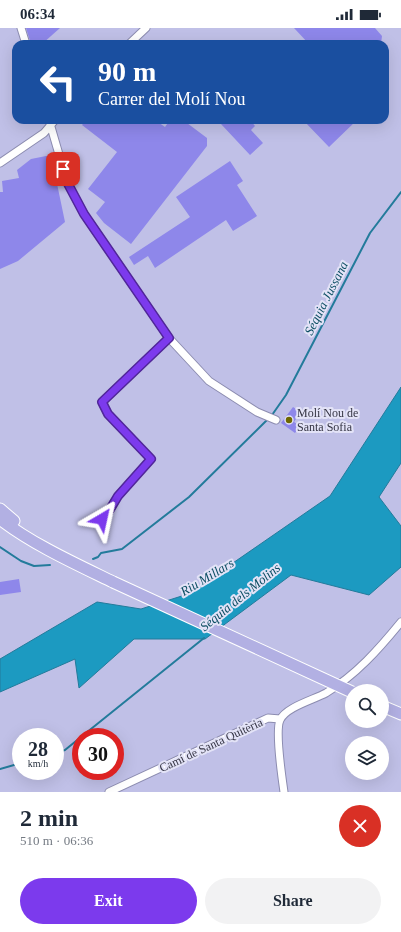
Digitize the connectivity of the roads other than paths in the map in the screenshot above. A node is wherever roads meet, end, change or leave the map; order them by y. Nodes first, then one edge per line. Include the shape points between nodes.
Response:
1 (21, 28) edge
2 (146, 28) edge
3 (25, 40) edge
4 (133, 40) edge
5 (51, 124) edge
6 (52, 124) edge
7 (0, 163) edge
8 (169, 338) junction
9 (276, 420) dead end
10 (0, 509) edge
11 (102, 519) dead end
12 (3, 522) edge
13 (43, 546) junction
14 (401, 622) edge
15 (345, 689) edge
16 (389, 709) edge
17 (401, 714) edge
18 (280, 719) junction
19 (109, 792) edge
20 (284, 792) edge

1 - 3 street
2 - 4 street
5 - 7 street via 44,133
6 - 8 street via 67,182 84,214
8 - 9 street via 209,381 256,412
8 - 11 street via 102,402 108,414 151,459 118,496
10 - 13 highway via 38,537
12 - 13 highway
13 - 15 highway, bridge via 112,582
14 - 18 street, Camí de Santa Quitèria via 358,670 321,696 287,711
16 - 17 highway
18 - 19 street, Camí de Santa Quitèria via 268,718
18 - 20 street via 280,769

